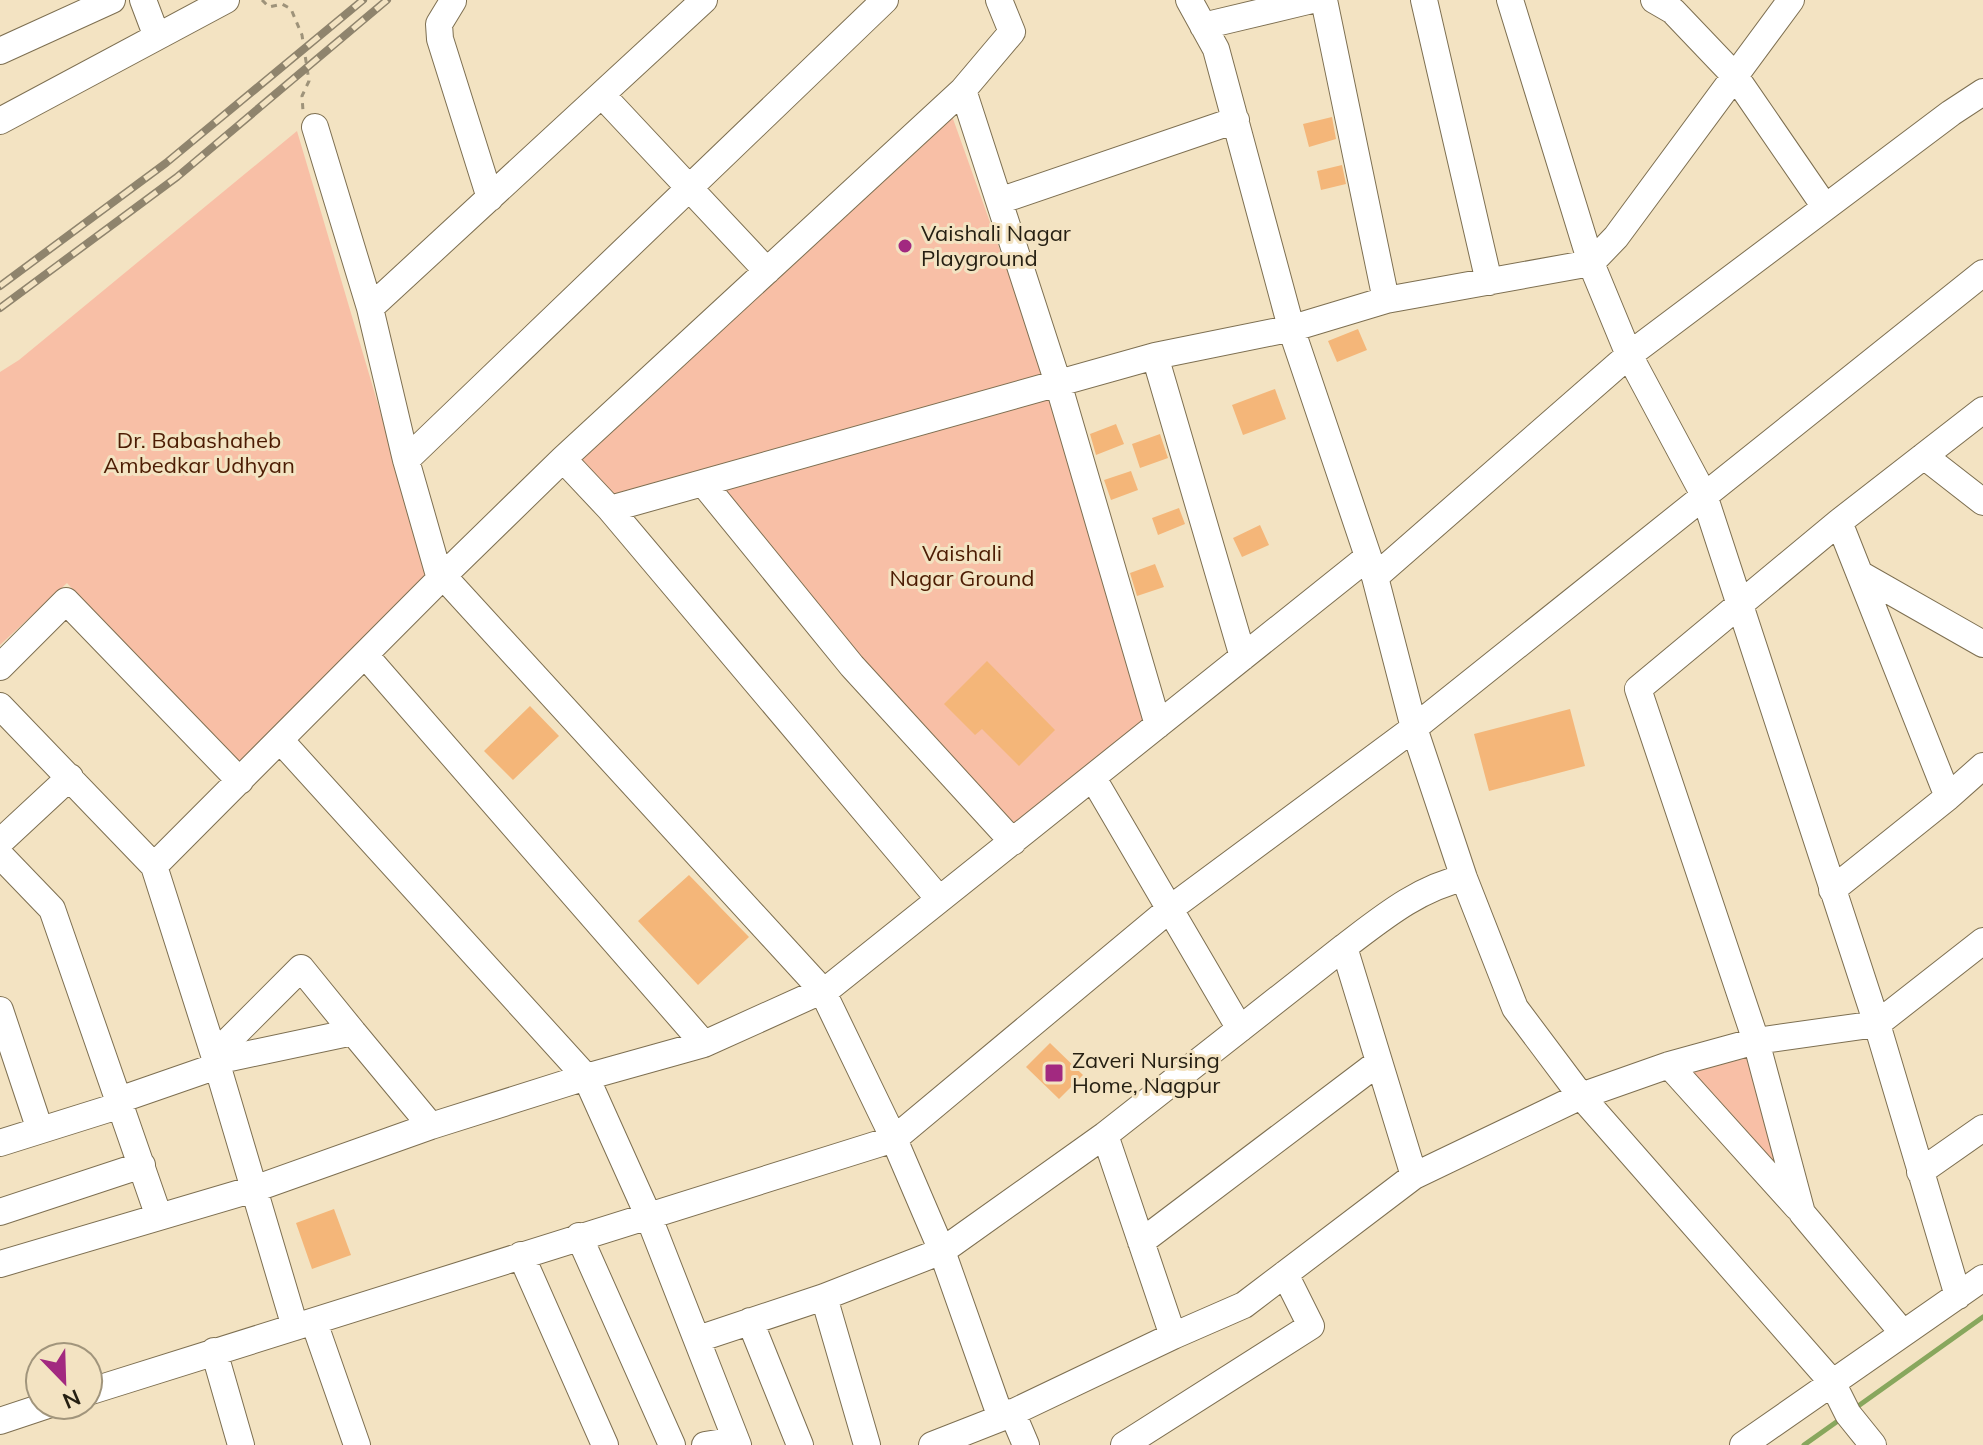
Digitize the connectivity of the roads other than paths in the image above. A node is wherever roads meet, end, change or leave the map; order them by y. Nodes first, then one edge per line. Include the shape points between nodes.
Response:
1 (112, 0) edge
2 (143, 0) edge
3 (226, 0) edge
4 (704, 0) edge
5 (885, 0) edge
6 (999, 0) edge
7 (1189, 0) edge
8 (1312, 0) edge
9 (1324, 0) edge
10 (1424, 0) edge
11 (1510, 0) edge
12 (1654, 0) edge
13 (1791, 0) edge
14 (453, 1) edge
15 (1203, 26) junction
16 (157, 37) junction
17 (0, 51) edge
18 (1735, 76) junction
19 (963, 90) junction
20 (1983, 92) edge
21 (602, 95) junction
22 (1236, 120) junction
23 (0, 121) edge
24 (315, 127) road end
25 (688, 189) junction
26 (490, 198) junction
27 (999, 201) junction
28 (1825, 207) junction
29 (1591, 263) junction
30 (767, 271) junction
31 (1983, 273) edge
32 (1489, 282) junction
33 (1386, 300) junction
34 (370, 308) junction
35 (1293, 328) junction
36 (1629, 355) junction
37 (1155, 356) junction
38 (1058, 383) junction
39 (1983, 410) edge
40 (1924, 456) junction
41 (563, 459) junction
42 (406, 460) junction
43 (703, 483) junction
44 (1704, 495) junction
45 (1983, 502) edge
46 (610, 509) junction
47 (1839, 522) junction
48 (1371, 567) junction
49 (1860, 574) junction
50 (442, 577) junction
51 (1740, 605) junction
52 (1983, 644) edge
53 (365, 655) junction
54 (1243, 657) junction
55 (0, 667) edge
56 (0, 706) edge
57 (1158, 725) junction
58 (1414, 728) junction
59 (281, 741) junction
60 (1983, 766) edge
61 (70, 777) junction
62 (1093, 778) junction
63 (240, 781) junction
64 (1948, 797) junction
65 (0, 842) edge
66 (1013, 842) junction
67 (0, 855) edge
68 (154, 866) junction
69 (1464, 878) junction
70 (1832, 890) junction
71 (939, 899) junction
72 (1171, 908) junction
73 (1983, 941) edge
74 (1344, 947) junction
75 (822, 990) junction
76 (0, 1010) edge
77 (1877, 1024) junction
78 (1240, 1029) junction
79 (353, 1032) junction
80 (1756, 1041) junction
81 (704, 1044) junction
82 (216, 1061) junction
83 (1379, 1062) junction
84 (1669, 1065) junction
85 (586, 1077) junction
86 (1581, 1096) junction
87 (120, 1102) junction
88 (431, 1126) junction
89 (1983, 1128) edge
90 (40, 1130) junction
91 (1105, 1135) junction
92 (894, 1139) junction
93 (0, 1143) edge
94 (142, 1165) junction
95 (1920, 1172) junction
96 (1414, 1176) junction
97 (254, 1189) junction
98 (0, 1212) edge
99 (1802, 1213) junction
100 (648, 1215) junction
101 (159, 1217) junction
102 (579, 1236) junction
103 (1141, 1242) junction
104 (942, 1251) junction
105 (521, 1255) junction
106 (0, 1264) edge
107 (1285, 1274) junction
108 (1983, 1278) edge
109 (1958, 1296) junction
110 (824, 1297) junction
111 (750, 1321) junction
112 (304, 1324) junction
113 (1903, 1333) junction
114 (1173, 1336) junction
115 (698, 1339) junction
116 (214, 1351) junction
117 (1832, 1382) junction
118 (104, 1387) edge
119 (24, 1413) edge
120 (1007, 1415) junction
121 (0, 1421) edge
122 (737, 1442) edge
123 (241, 1445) edge
124 (357, 1445) edge
125 (605, 1445) edge
126 (672, 1445) edge
127 (705, 1445) edge
128 (800, 1445) edge
129 (867, 1445) edge
130 (932, 1445) edge
131 (1026, 1445) edge
132 (1124, 1445) edge
133 (1743, 1445) edge
134 (1873, 1445) edge

1 - 17 street
2 - 16 street
3 - 16 street
4 - 21 street
5 - 25 street
6 - 19 street via 1012,32
7 - 15 street
8 - 15 street
9 - 33 street
10 - 32 street
11 - 29 street
12 - 18 street via 1673,11
13 - 18 street
14 - 26 street via 439,24 440,39
15 - 22 street via 1216,49
16 - 23 street
18 - 28 street
18 - 29 street
19 - 27 street
19 - 30 street
20 - 28 street
21 - 25 street
21 - 26 street
22 - 27 street
22 - 35 street
24 - 34 street
25 - 30 street
25 - 42 street
26 - 34 street
27 - 38 street
28 - 36 street
29 - 32 street
29 - 36 street
30 - 41 street
31 - 44 street
32 - 33 street
33 - 35 street
34 - 42 street
35 - 37 street
35 - 48 street
36 - 44 street
36 - 48 street
37 - 38 street
37 - 54 street
38 - 43 street
38 - 57 street
39 - 40 street
40 - 45 street
40 - 47 street
41 - 46 street
41 - 50 street
42 - 50 street
43 - 46 street
43 - 66 street via 852,666
44 - 51 street
44 - 58 street
46 - 71 street
47 - 49 street
47 - 51 street
48 - 54 street
48 - 58 street
49 - 52 street
49 - 64 street
50 - 53 street
50 - 75 street
51 - 70 street
51 - 80 street via 1638,689
53 - 59 street
53 - 81 street
54 - 57 street
55 - 63 street via 66,601
56 - 61 street
57 - 62 street
58 - 69 street
58 - 72 street
59 - 63 street
59 - 85 street
60 - 64 street
61 - 65 street
61 - 68 street
62 - 66 street
62 - 72 street
63 - 68 street
64 - 70 street
66 - 71 street
67 - 87 street via 52,909
68 - 82 street
69 - 74 street via 1440,883
69 - 86 street via 1515,1008
70 - 77 street
71 - 75 street
72 - 78 street
72 - 92 street
73 - 77 street
74 - 78 street
74 - 83 street
75 - 81 street
75 - 92 street
76 - 90 street
77 - 80 street
77 - 95 street
78 - 91 street
79 - 82 street
79 - 82 street via 301,968
79 - 88 street
80 - 84 street
80 - 99 street
81 - 85 street
82 - 87 street
82 - 97 street
83 - 96 street
83 - 103 street
84 - 86 street
84 - 99 street
85 - 88 street
85 - 100 street
86 - 96 street
86 - 117 street
87 - 90 street
87 - 94 street
88 - 97 street
89 - 95 street
90 - 93 street
91 - 103 street
91 - 104 street
92 - 100 street
92 - 104 street
94 - 98 street
94 - 101 street
95 - 109 street
96 - 107 street
97 - 101 street
97 - 112 street
99 - 113 street
100 - 102 street
100 - 115 street
101 - 106 street
102 - 105 street
102 - 126 street
103 - 114 street
104 - 110 street
104 - 120 street
105 - 112 street
105 - 125 street
107 - 114 street via 1244,1305
107 - 132 street via 1311,1326
108 - 109 street
109 - 113 street
110 - 111 street
110 - 129 street
111 - 115 street
111 - 128 street
112 - 116 street
112 - 124 street
113 - 117 street
114 - 120 street
115 - 122 street
116 - 118 street
116 - 123 street
117 - 133 street
117 - 134 street via 1848,1414
119 - 121 street
120 - 130 street
120 - 131 street
122 - 127 street

